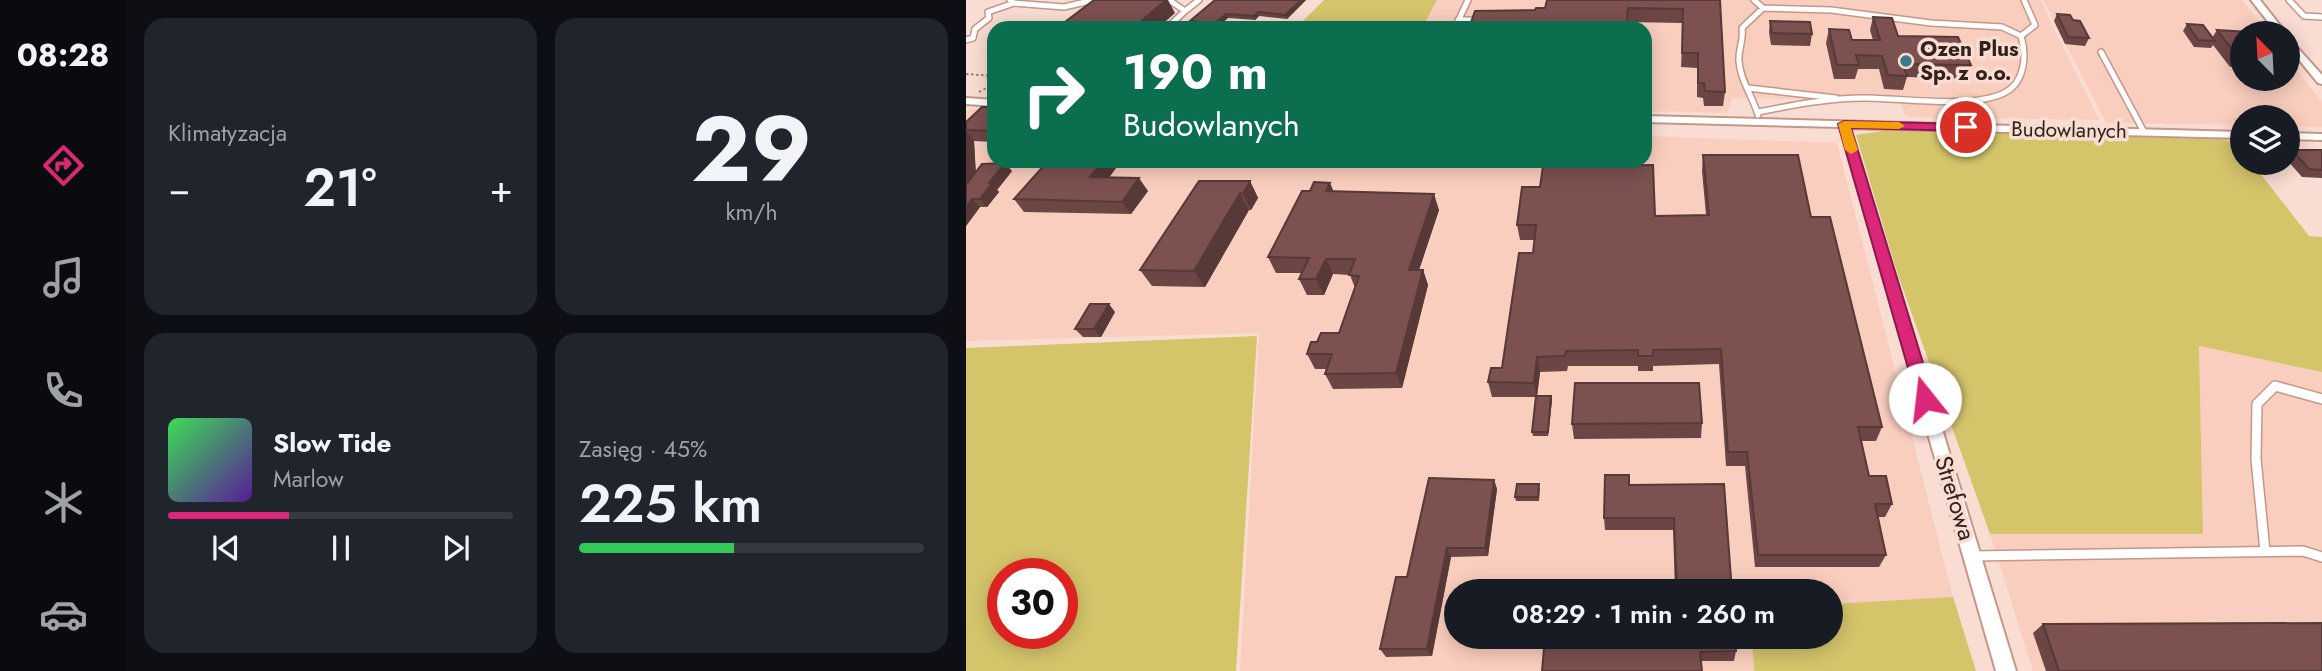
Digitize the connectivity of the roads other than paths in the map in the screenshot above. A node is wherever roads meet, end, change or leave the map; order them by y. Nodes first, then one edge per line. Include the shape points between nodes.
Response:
1 (1094, 0) edge
2 (1169, 0) edge
3 (1199, 0) edge
4 (1468, 0) edge
5 (2024, 0) edge
6 (2255, 0) edge
7 (2289, 0) edge
8 (1012, 1) edge
9 (1756, 1) edge
10 (1763, 8) junction
11 (1185, 11) junction
12 (2322, 17) edge
13 (1458, 20) joint
14 (1485, 20) edge
15 (1174, 21) edge
16 (2272, 21) edge
17 (2021, 36) junction
18 (966, 40) edge
19 (2101, 52) dead end
20 (2300, 55) edge
21 (2322, 81) edge
22 (1748, 88) junction
23 (1840, 99) junction
24 (966, 101) edge
25 (987, 102) edge
26 (1758, 117) junction
27 (1652, 119) edge
28 (1844, 124) junction
29 (2144, 132) junction
30 (2230, 135) edge
31 (2300, 136) edge
32 (2322, 137) edge
33 (2322, 399) edge
34 (2265, 551) junction
35 (1972, 556) junction
36 (2322, 557) edge
37 (2006, 671) edge

1 - 8 lane via 1063,8
2 - 11 lane
3 - 11 lane
4 - 13 lane
5 - 17 lane via 2035,25
6 - 16 street
7 - 12 lane via 2304,16
8 - 18 lane via 988,12 989,18
9 - 10 lane
10 - 17 lane via 2002,27
10 - 22 lane via 1742,28 1740,68
11 - 15 lane
13 - 14 lane
17 - 23 lane via 2026,50 2022,74 2006,93 1965,100
19 - 29 lane
20 - 21 street
22 - 23 lane
22 - 26 lane
23 - 26 lane
24 - 25 street
26 - 27 street, Budowlanych
26 - 28 street, Budowlanych
28 - 29 street, Budowlanych
28 - 35 street, Strefowa
29 - 30 street, Budowlanych
31 - 32 street
33 - 34 lane via 2275,386 2258,404 2256,459
34 - 35 lane
34 - 36 lane via 2303,551
35 - 37 street, Strefowa

